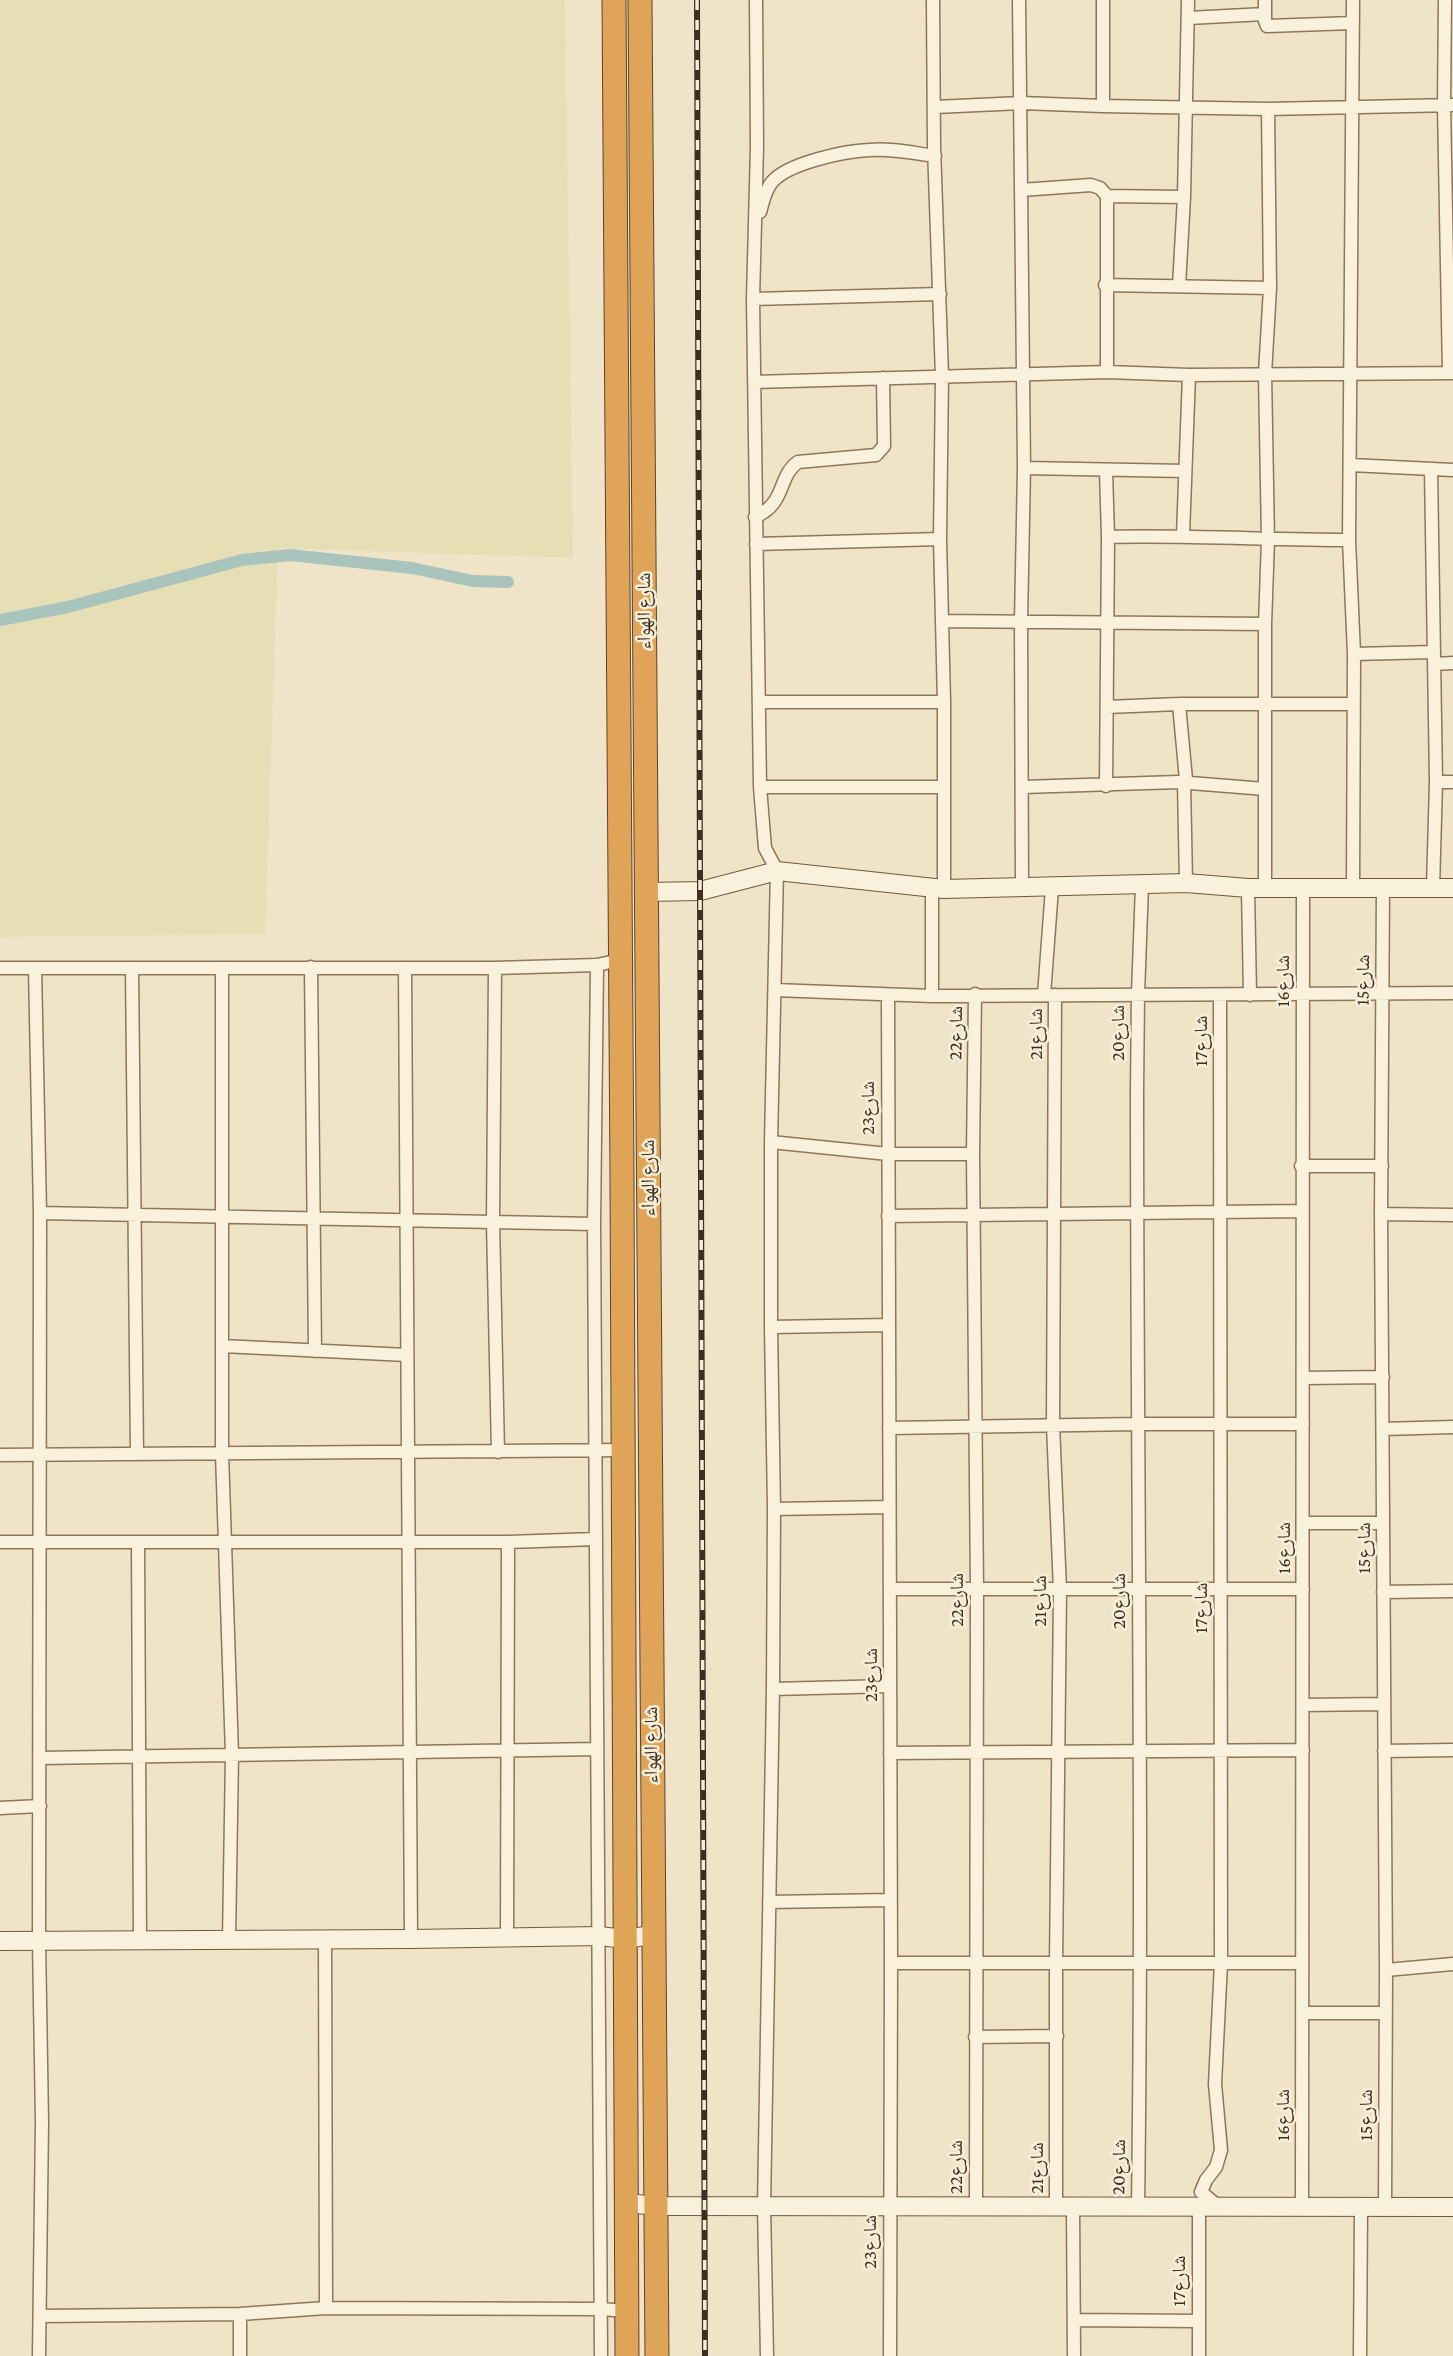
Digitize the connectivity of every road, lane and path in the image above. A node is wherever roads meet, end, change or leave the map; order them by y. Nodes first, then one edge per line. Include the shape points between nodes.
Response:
1 (614, 0) edge
2 (640, 0) edge
3 (756, 0) edge
4 (933, 0) edge
5 (1019, 0) edge
6 (1103, 0) edge
7 (1188, 0) edge
8 (1265, 0) edge
9 (1353, 0) edge
10 (1445, 0) edge
11 (1265, 14) junction
12 (1188, 18) junction
13 (1353, 23) junction
14 (1021, 103) junction
15 (1448, 105) edge
16 (1103, 106) junction
17 (935, 107) junction
18 (1185, 107) junction
19 (1354, 107) junction
20 (1268, 109) junction
21 (935, 156) junction
22 (1021, 190) junction
23 (1107, 196) junction
24 (1184, 197) junction
25 (755, 224) junction
26 (1105, 285) junction
27 (1179, 286) junction
28 (1270, 288) junction
29 (940, 294) junction
30 (753, 299) junction
31 (1107, 372) junction
32 (1451, 373) edge
33 (1023, 374) junction
34 (1265, 374) junction
35 (1351, 374) junction
36 (1189, 375) junction
37 (942, 376) junction
38 (883, 378) junction
39 (754, 382) junction
40 (1351, 465) junction
41 (1024, 468) junction
42 (1431, 470) junction
43 (1453, 470) edge
44 (1106, 471) junction
45 (1185, 471) junction
46 (755, 517) junction
47 (1183, 536) junction
48 (1108, 537) junction
49 (940, 539) junction
50 (1268, 540) junction
51 (1349, 540) junction
52 (755, 544) junction
53 (943, 621) junction
54 (1021, 621) junction
55 (1107, 621) junction
56 (1265, 624) junction
57 (1354, 654) junction
58 (1434, 658) junction
59 (1453, 663) edge
60 (759, 702) junction
61 (944, 702) junction
62 (1179, 704) junction
63 (1266, 704) junction
64 (1353, 704) junction
65 (1107, 707) junction
66 (1436, 782) junction
67 (1453, 782) edge
68 (1184, 783) junction
69 (1023, 786) junction
70 (1106, 786) junction
71 (760, 787) junction
72 (944, 787) junction
73 (1265, 789) junction
74 (778, 871) junction
75 (1186, 884) junction
76 (1142, 885) junction
77 (1353, 887) junction
78 (1383, 887) junction
79 (938, 888) junction
80 (1022, 888) junction
81 (1052, 888) junction
82 (1257, 888) junction
83 (1303, 888) junction
84 (1433, 888) junction
85 (1453, 888) edge
86 (646, 892) junction
87 (608, 963) junction
88 (311, 967) junction
89 (0, 968) edge
90 (35, 968) junction
91 (132, 968) junction
92 (222, 968) junction
93 (405, 968) junction
94 (495, 968) junction
95 (775, 990) junction
96 (1453, 993) edge
97 (975, 994) junction
98 (1138, 994) junction
99 (1302, 994) junction
100 (1381, 994) junction
101 (888, 995) junction
102 (1050, 995) junction
103 (1220, 995) junction
104 (1250, 995) junction
105 (932, 996) junction
106 (771, 1142) junction
107 (888, 1154) junction
108 (973, 1154) junction
109 (1301, 1166) junction
110 (1382, 1166) junction
111 (1219, 1210) junction
112 (1301, 1211) junction
113 (1137, 1212) junction
114 (40, 1213) junction
115 (1055, 1214) junction
116 (1381, 1214) junction
117 (135, 1215) junction
118 (975, 1215) junction
119 (1453, 1215) edge
120 (888, 1216) junction
121 (223, 1217) junction
122 (313, 1219) junction
123 (406, 1220) junction
124 (493, 1222) junction
125 (594, 1224) junction
126 (887, 1325) junction
127 (771, 1327) junction
128 (222, 1346) junction
129 (315, 1351) junction
130 (407, 1355) junction
131 (1383, 1377) junction
132 (1304, 1378) junction
133 (1138, 1424) junction
134 (1221, 1424) junction
135 (1303, 1424) junction
136 (1052, 1425) junction
137 (974, 1427) junction
138 (1453, 1427) edge
139 (890, 1428) junction
140 (1383, 1429) junction
141 (498, 1451) junction
142 (596, 1451) junction
143 (625, 1451) junction
144 (408, 1452) junction
145 (222, 1453) junction
146 (137, 1454) junction
147 (0, 1455) edge
148 (39, 1455) junction
149 (888, 1507) junction
150 (774, 1509) junction
151 (1383, 1522) junction
152 (1303, 1523) junction
153 (596, 1539) junction
154 (408, 1541) junction
155 (0, 1542) edge
156 (39, 1542) junction
157 (138, 1542) junction
158 (508, 1542) junction
159 (224, 1543) junction
160 (890, 1589) junction
161 (1303, 1589) junction
162 (977, 1590) junction
163 (1060, 1590) junction
164 (1138, 1590) junction
165 (1220, 1590) junction
166 (1453, 1591) edge
167 (1383, 1592) junction
168 (890, 1685) junction
169 (773, 1689) junction
170 (1383, 1704) junction
171 (1303, 1705) junction
172 (597, 1749) junction
173 (506, 1750) junction
174 (1139, 1750) junction
175 (1303, 1750) junction
176 (1453, 1750) edge
177 (1058, 1751) junction
178 (1221, 1751) junction
179 (1384, 1751) junction
180 (410, 1752) junction
181 (977, 1752) junction
182 (890, 1753) junction
183 (232, 1755) junction
184 (139, 1757) junction
185 (41, 1758) junction
186 (40, 1805) junction
187 (0, 1808) edge
188 (890, 1900) junction
189 (769, 1902) junction
190 (653, 1935) junction
191 (599, 1936) junction
192 (507, 1937) junction
193 (411, 1939) junction
194 (625, 1939) junction
195 (140, 1940) junction
196 (229, 1940) junction
197 (325, 1940) junction
198 (0, 1941) edge
199 (40, 1941) junction
200 (975, 1962) junction
201 (891, 1963) junction
202 (1221, 1963) junction
203 (1302, 1963) junction
204 (1056, 1964) junction
205 (1142, 1964) junction
206 (1453, 1964) edge
207 (1387, 1970) junction
208 (1303, 2013) junction
209 (1385, 2013) junction
210 (1057, 2036) junction
211 (975, 2037) junction
212 (627, 2203) junction
213 (656, 2206) junction
214 (764, 2206) junction
215 (976, 2206) junction
216 (889, 2207) junction
217 (1065, 2207) junction
218 (1138, 2207) junction
219 (1199, 2207) junction
220 (1219, 2207) junction
221 (1453, 2207) edge
222 (1302, 2208) junction
223 (1361, 2208) junction
224 (1385, 2208) junction
225 (327, 2308) junction
226 (601, 2309) junction
227 (627, 2311) junction
228 (240, 2314) junction
229 (40, 2316) junction
230 (1075, 2320) junction
231 (1198, 2321) junction
232 (39, 2356) edge
233 (240, 2356) edge
234 (601, 2356) edge
235 (627, 2356) edge
236 (657, 2356) edge
237 (767, 2356) edge
238 (890, 2356) edge
239 (1074, 2356) edge
240 (1199, 2356) edge
241 (1360, 2356) edge

1 - 87 highway, شارع الهواء
2 - 86 highway, شارع الهواء
3 - 25 street
4 - 17 street
5 - 14 street
6 - 16 street
7 - 12 street
8 - 11 street
9 - 13 street
10 - 15 street
11 - 12 street
11 - 13 street via 1267,26 1272,27
12 - 18 street
13 - 19 street
14 - 16 street
14 - 17 street
14 - 22 street
15 - 19 street
15 - 32 street
16 - 18 street
17 - 21 street
18 - 20 street
18 - 24 street
19 - 20 street
19 - 35 street
20 - 28 street
21 - 25 street via 869,149 800,165 773,180
21 - 29 street
22 - 23 street via 1091,185
22 - 33 street
23 - 24 street
23 - 26 street
24 - 27 street
25 - 30 street
26 - 27 street
26 - 31 street
27 - 28 street
28 - 34 street
29 - 30 street
29 - 37 street
30 - 39 street
31 - 33 street
31 - 36 street
32 - 35 street
33 - 37 street
33 - 41 street
34 - 35 street
34 - 36 street
34 - 50 street
35 - 40 street
36 - 45 street
37 - 38 street
37 - 49 street
38 - 39 street
38 - 46 street via 884,446 880,453 798,462 772,506
39 - 46 street
40 - 42 street
40 - 51 street
41 - 44 street
41 - 54 street
42 - 43 street
42 - 58 street
44 - 45 street
44 - 48 street
45 - 47 street
46 - 52 street
47 - 48 street
47 - 50 street
48 - 55 street
49 - 52 street
49 - 53 street
50 - 51 street
50 - 56 street
51 - 57 street
52 - 60 street
53 - 54 street
53 - 61 street
54 - 55 street
54 - 69 street
55 - 56 street
55 - 65 street
56 - 63 street
57 - 58 street
57 - 64 street
58 - 59 street
58 - 66 street
60 - 61 street
60 - 71 street
61 - 72 street
62 - 63 street
62 - 65 street
62 - 68 street
63 - 64 street
63 - 73 street
64 - 77 street
65 - 70 street
66 - 67 street
66 - 84 street
68 - 70 street
68 - 73 street
68 - 75 street
69 - 70 street
69 - 80 street
71 - 72 street
71 - 74 street via 765,848
72 - 79 street
73 - 82 street
74 - 79 street
74 - 86 street via 700,891
74 - 95 street
75 - 76 street
75 - 82 street
76 - 81 street
76 - 98 street, شارع20
77 - 78 street
77 - 83 street
78 - 84 street
78 - 100 street, شارع15
79 - 80 street
79 - 105 street
80 - 81 street
81 - 102 street, شارع21
82 - 83 street
82 - 104 street
83 - 99 street, شارع16
84 - 85 street
86 - 190 highway, شارع الهواء
87 - 94 street
87 - 125 street
87 - 143 highway, شارع الهواء
88 - 92 street
88 - 93 street
88 - 122 street
89 - 90 street
90 - 91 street
90 - 114 street
91 - 92 street
91 - 117 street
92 - 121 street
93 - 94 street
93 - 123 street
94 - 124 street
95 - 101 street
95 - 106 street
96 - 100 street
97 - 102 street
97 - 105 street
97 - 108 street, شارع22
98 - 102 street
98 - 103 street
98 - 113 street, شارع20
99 - 100 street
99 - 104 street
99 - 109 street, شارع16
100 - 110 street, شارع15
101 - 105 street
101 - 107 street, شارع23
102 - 115 street, شارع21
103 - 104 street
103 - 111 street, شارع17
106 - 107 street
106 - 127 street
107 - 108 street
107 - 120 street, شارع23
108 - 118 street, شارع22
109 - 110 street
109 - 112 street, شارع16
110 - 116 street, شارع15
111 - 112 street
111 - 113 street
111 - 134 street, شارع17
112 - 132 street, شارع16
113 - 115 street
113 - 133 street, شارع20
114 - 117 street
114 - 148 street
115 - 118 street
115 - 136 street, شارع21
116 - 119 street
116 - 131 street, شارع15
117 - 121 street
117 - 146 street
118 - 120 street
118 - 137 street, شارع22
120 - 126 street, شارع23
121 - 122 street
121 - 128 street
122 - 123 street
122 - 129 street
123 - 124 street
123 - 130 street
124 - 125 street
124 - 141 street
125 - 142 street
126 - 127 street
126 - 139 street, شارع23
127 - 150 street
128 - 129 street
128 - 145 street
129 - 130 street
130 - 144 street
131 - 132 street
131 - 140 street, شارع15
132 - 135 street, شارع16
133 - 134 street
133 - 136 street
133 - 164 street, شارع20
134 - 135 street
134 - 165 street, شارع17
135 - 152 street, شارع16
136 - 137 street
136 - 163 street, شارع21
137 - 139 street
137 - 162 street, شارع22
138 - 140 street
139 - 149 street, شارع23
140 - 151 street, شارع15
141 - 142 street
141 - 144 street
142 - 143 street
142 - 153 street
143 - 194 highway, شارع الهواء
144 - 145 street
144 - 154 street
145 - 146 street
145 - 159 street
146 - 148 street
147 - 148 street
148 - 156 street
149 - 150 street
149 - 160 street, شارع23
150 - 169 street
151 - 152 street
151 - 167 street, شارع15
152 - 161 street, شارع16
153 - 158 street
153 - 172 street
154 - 158 street
154 - 159 street
154 - 180 street
155 - 156 street
156 - 157 street
156 - 185 street
157 - 159 street
157 - 184 street
158 - 173 street
159 - 183 street
160 - 162 street
160 - 168 street, شارع23
161 - 165 street
161 - 171 street, شارع16
162 - 163 street
162 - 181 street, شارع22
163 - 164 street
163 - 177 street, شارع21
164 - 165 street
164 - 174 street, شارع20
165 - 178 street, شارع17
166 - 167 street
167 - 170 street, شارع15
168 - 169 street
168 - 182 street, شارع23
169 - 189 street
170 - 171 street
170 - 179 street, شارع15
171 - 175 street, شارع16
172 - 173 street
172 - 191 street
173 - 180 street
173 - 192 street
174 - 177 street
174 - 178 street
174 - 205 street, شارع20
175 - 178 street
175 - 203 street, شارع16
176 - 179 street
177 - 181 street
177 - 204 street, شارع21
178 - 202 street, شارع17
179 - 207 street, شارع15
180 - 183 street
180 - 193 street
181 - 182 street
181 - 200 street, شارع22
182 - 188 street, شارع23
183 - 184 street
183 - 196 street
184 - 185 street
184 - 195 street
185 - 186 street
186 - 187 street
186 - 199 street
188 - 189 street
188 - 201 street, شارع23
189 - 214 street
190 - 194 street
190 - 213 highway, شارع الهواء
191 - 192 street
191 - 194 street
191 - 226 street
192 - 193 street
193 - 197 street
194 - 212 highway, شارع الهواء
195 - 196 street
195 - 199 street
196 - 197 street
197 - 225 street
198 - 199 street
199 - 229 street
200 - 201 street
200 - 204 street
200 - 211 street, شارع22
201 - 216 street, شارع23
202 - 203 street
202 - 205 street
202 - 220 street, شارع17 via 1215,2084 1221,2150 1201,2192
203 - 208 street, شارع16
204 - 205 street
204 - 210 street, شارع21
205 - 218 street, شارع20
206 - 207 street
207 - 209 street, شارع15
208 - 209 street
208 - 222 street, شارع16
209 - 224 street, شارع15
210 - 211 street
210 - 217 street, شارع21
211 - 215 street, شارع22
212 - 213 street
212 - 227 highway, شارع الهواء
213 - 214 street
213 - 236 highway, شارع الهواء
214 - 216 street
214 - 237 street
215 - 216 street
215 - 217 street
216 - 238 street, شارع23
217 - 218 street
217 - 230 street, شارع21
218 - 219 street
219 - 220 street
219 - 231 street, شارع17
220 - 222 street
221 - 224 street
222 - 223 street
223 - 224 street
223 - 241 street
225 - 226 street
225 - 228 street
226 - 227 street
226 - 234 street
227 - 235 highway, شارع الهواء
228 - 229 street
228 - 233 street
229 - 232 street
230 - 231 street
230 - 239 street, شارع21
231 - 240 street, شارع17

